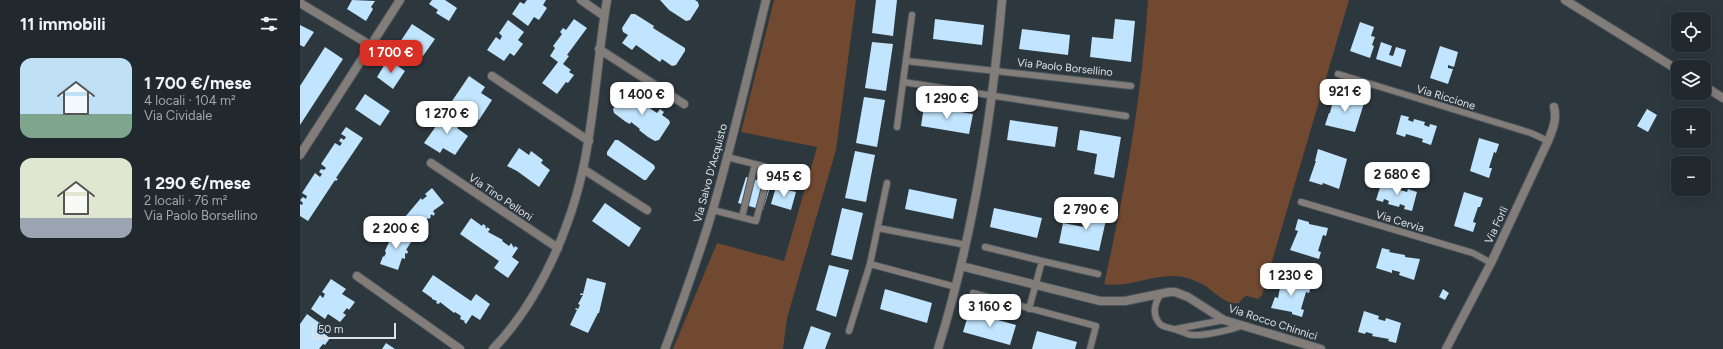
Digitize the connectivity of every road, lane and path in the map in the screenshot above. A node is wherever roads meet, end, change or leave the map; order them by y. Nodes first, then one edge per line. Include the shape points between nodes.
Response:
1 (400, 0) edge
2 (581, 0) edge
3 (607, 0) edge
4 (766, 0) edge
5 (1002, 0) edge
6 (1565, 0) edge
7 (300, 3) edge
8 (912, 15) dead end
9 (604, 16) junction
10 (370, 45) junction
11 (599, 49) junction
12 (906, 60) junction
13 (1671, 66) edge
14 (996, 71) junction
15 (1338, 74) dead end
16 (492, 76) dead end
17 (903, 82) junction
18 (1131, 86) dead end
19 (1711, 90) edge
20 (993, 96) junction
21 (1723, 98) edge
22 (684, 104) dead end
23 (1554, 107) dead end
24 (1126, 116) dead end
25 (897, 127) dead end
26 (589, 141) junction
27 (1548, 141) junction
28 (300, 155) edge
29 (727, 157) junction
30 (431, 163) dead end
31 (755, 164) junction
32 (583, 169) junction
33 (887, 183) dead end
34 (1301, 202) dead end
35 (647, 210) dead end
36 (713, 210) junction
37 (742, 217) junction
38 (878, 228) junction
39 (966, 246) junction
40 (558, 248) junction
41 (985, 248) dead end
42 (1042, 261) junction
43 (1491, 263) junction
44 (870, 264) junction
45 (961, 266) junction
46 (1098, 274) dead end
47 (357, 276) dead end
48 (1036, 285) junction
49 (956, 287) junction
50 (973, 293) dead end
51 (1162, 293) junction
52 (1029, 309) junction
53 (1224, 320) junction
54 (1243, 325) junction
55 (1176, 329) junction
56 (849, 331) dead end
57 (460, 349) edge
58 (493, 349) edge
59 (665, 349) edge
60 (938, 349) edge
61 (1090, 349) edge
62 (1321, 349) edge
63 (1446, 349) edge

1 - 10 street
2 - 9 street
3 - 9 street
4 - 29 street, Via Salvo D'Acquisto
5 - 14 street
6 - 13 street
7 - 10 street
8 - 12 lane
9 - 11 street
10 - 28 street
11 - 22 street
11 - 26 street
12 - 14 lane, Via Paolo Borsellino
12 - 17 lane
14 - 18 lane, Via Paolo Borsellino
14 - 20 street
15 - 27 lane, Via Riccione via 1531,133
16 - 26 street
17 - 20 lane
17 - 25 lane
19 - 21 street
20 - 24 lane
20 - 39 street
23 - 27 street, Via Forlì via 1556,116
26 - 32 street
27 - 43 street, Via Forlì
29 - 31 lane
29 - 36 street, Via Salvo D'Acquisto
30 - 40 street, Via Tino Pelloni
31 - 37 lane
31 - 37 lane via 770,168 756,221
32 - 35 street
32 - 40 street
33 - 38 lane
34 - 43 lane, Via Cervia via 1473,253
36 - 37 lane
36 - 59 street, Via Salvo D'Acquisto
38 - 39 lane
38 - 44 lane
39 - 45 street
40 - 58 street via 524,311
41 - 42 lane
42 - 46 lane
42 - 48 lane
43 - 63 street, Via Forlì
44 - 49 lane
44 - 56 lane
45 - 48 street, Via Rocco Chinnici
45 - 49 street
47 - 57 street
48 - 51 street, Via Rocco Chinnici via 1100,301 1125,301
48 - 52 lane
49 - 60 street
50 - 52 lane
51 - 53 street, Via Rocco Chinnici via 1175,292 1188,297
51 - 55 lane via 1156,300 1155,314 1160,324
52 - 61 lane via 1096,326
53 - 54 street, Via Rocco Chinnici
53 - 55 lane
54 - 55 lane via 1229,330 1191,335
54 - 62 street, Via Rocco Chinnici

